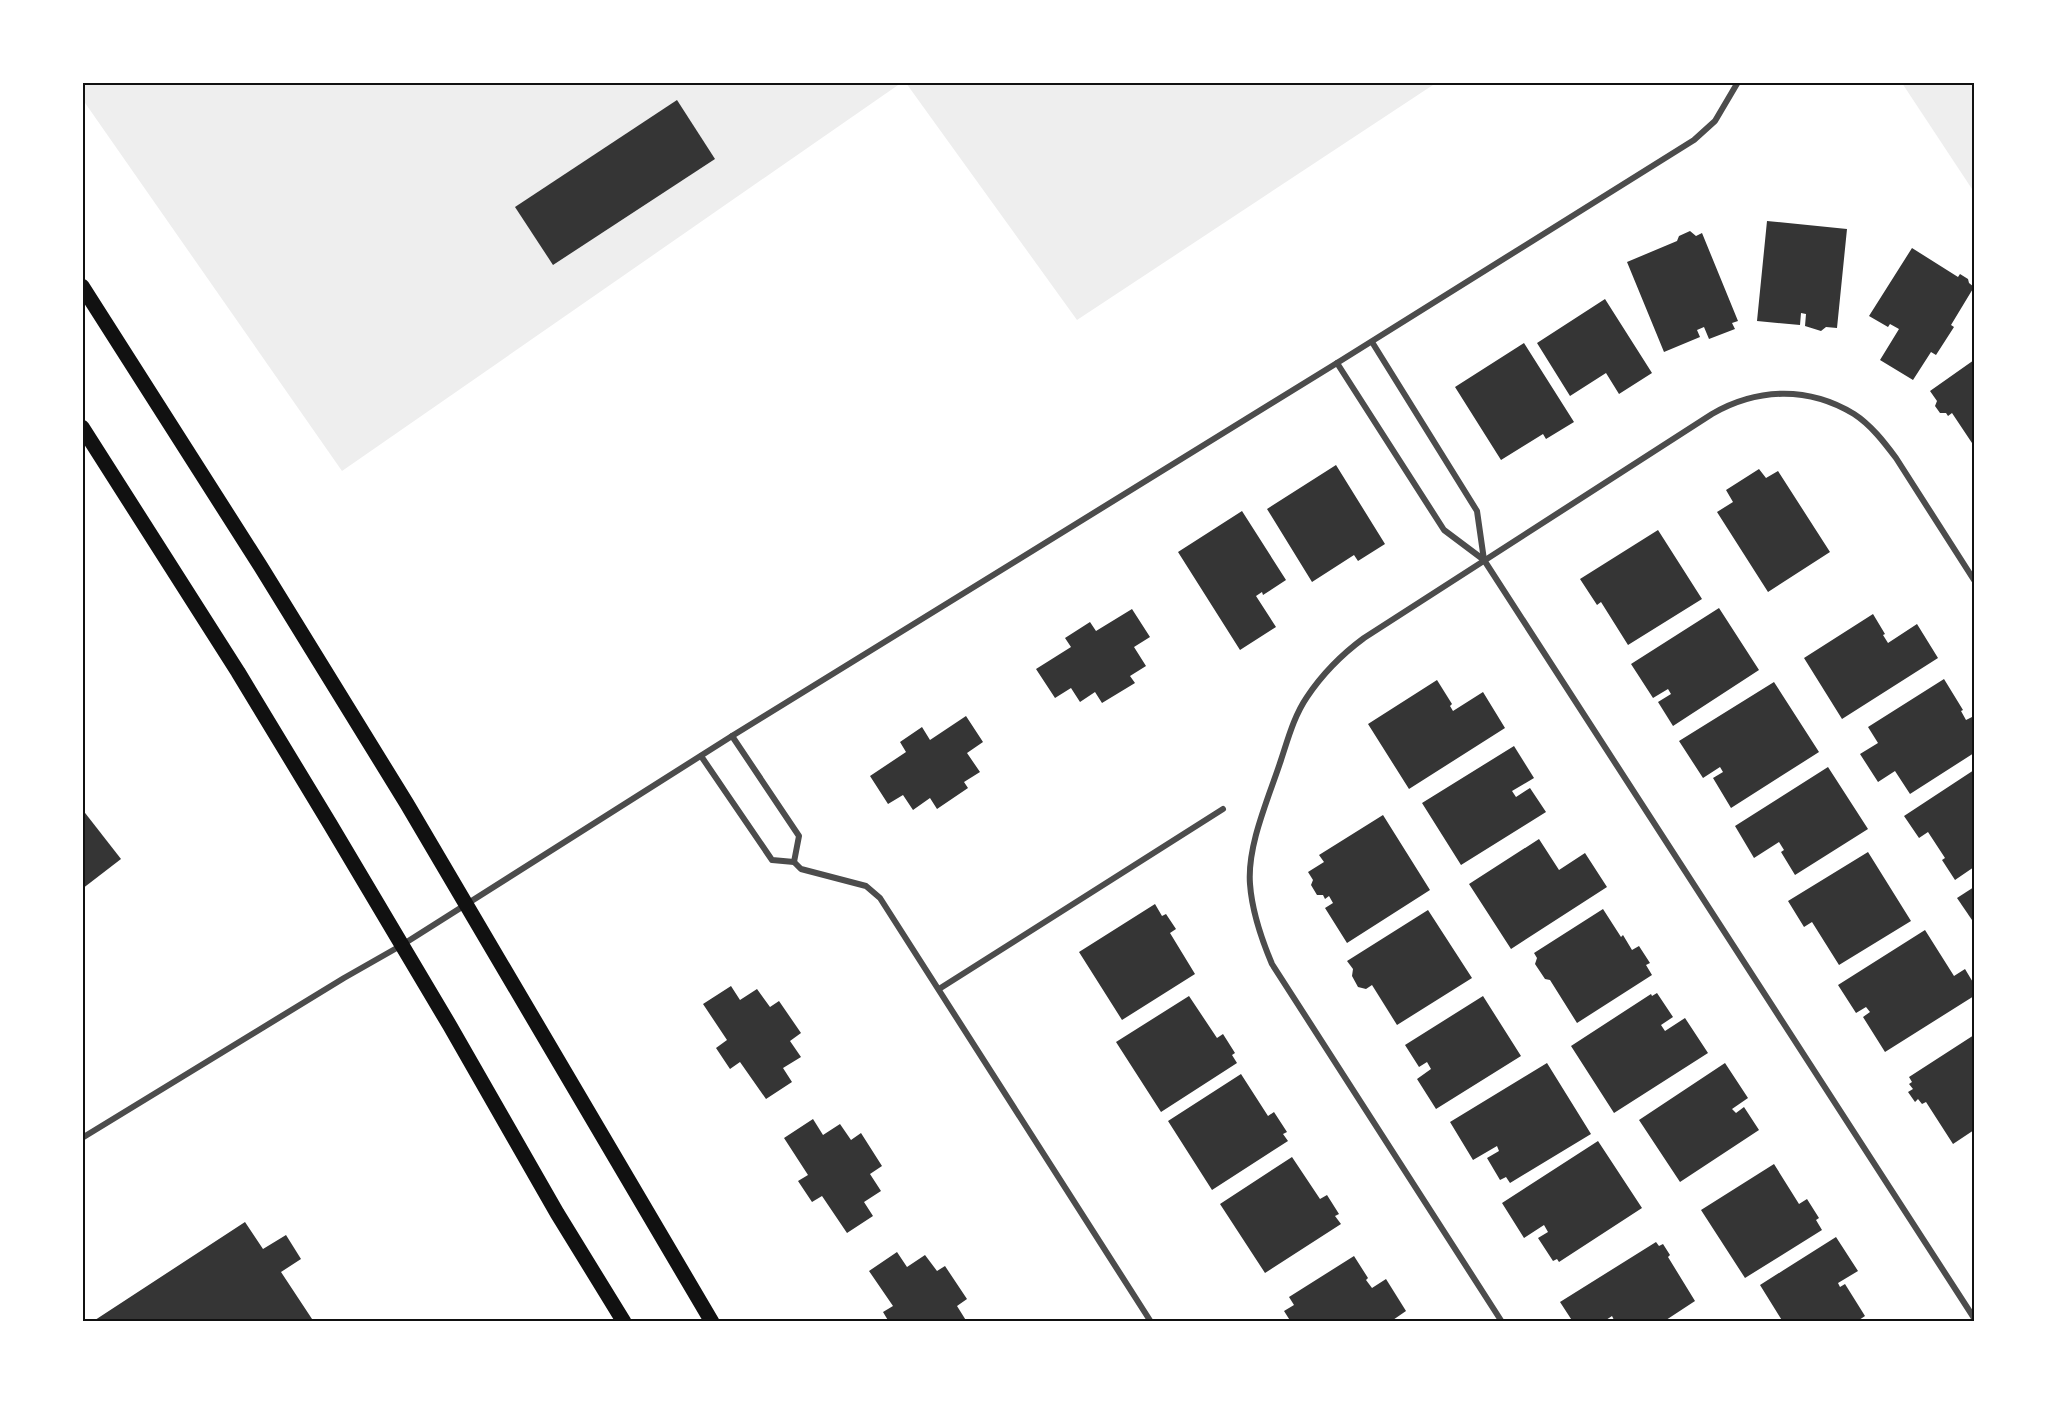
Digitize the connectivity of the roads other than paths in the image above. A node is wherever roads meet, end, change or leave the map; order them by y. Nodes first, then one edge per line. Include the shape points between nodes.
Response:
1 (1738, 82) edge
2 (82, 286) edge
3 (1372, 342) junction
4 (1337, 363) junction
5 (82, 427) edge
6 (1484, 560) junction
7 (1974, 580) edge
8 (732, 736) junction
9 (701, 756) junction
10 (1223, 809) dead end
11 (794, 862) junction
12 (466, 905) junction
13 (402, 945) junction
14 (939, 989) junction
15 (82, 1138) edge
16 (1974, 1318) edge
17 (624, 1322) edge
18 (712, 1322) edge
19 (1150, 1322) edge
20 (1502, 1322) edge

1 - 3 street via 1714,121 1694,140
2 - 12 main road via 261,567
3 - 4 street
3 - 6 street via 1477,511
4 - 6 street via 1443,530
4 - 8 street
5 - 13 main road via 238,672
6 - 7 street via 1722,408 1755,396 1790,393 1838,406 1874,432 1896,458
6 - 16 street
6 - 20 street via 1364,638 1320,677 1296,716 1260,822 1250,883 1255,916 1272,963
8 - 9 street
8 - 11 street via 799,836
9 - 11 street via 772,860
9 - 12 street
10 - 14 street
11 - 14 street via 801,869 866,886 880,898
12 - 13 street
12 - 18 main road
13 - 15 street
13 - 17 main road
14 - 19 street

